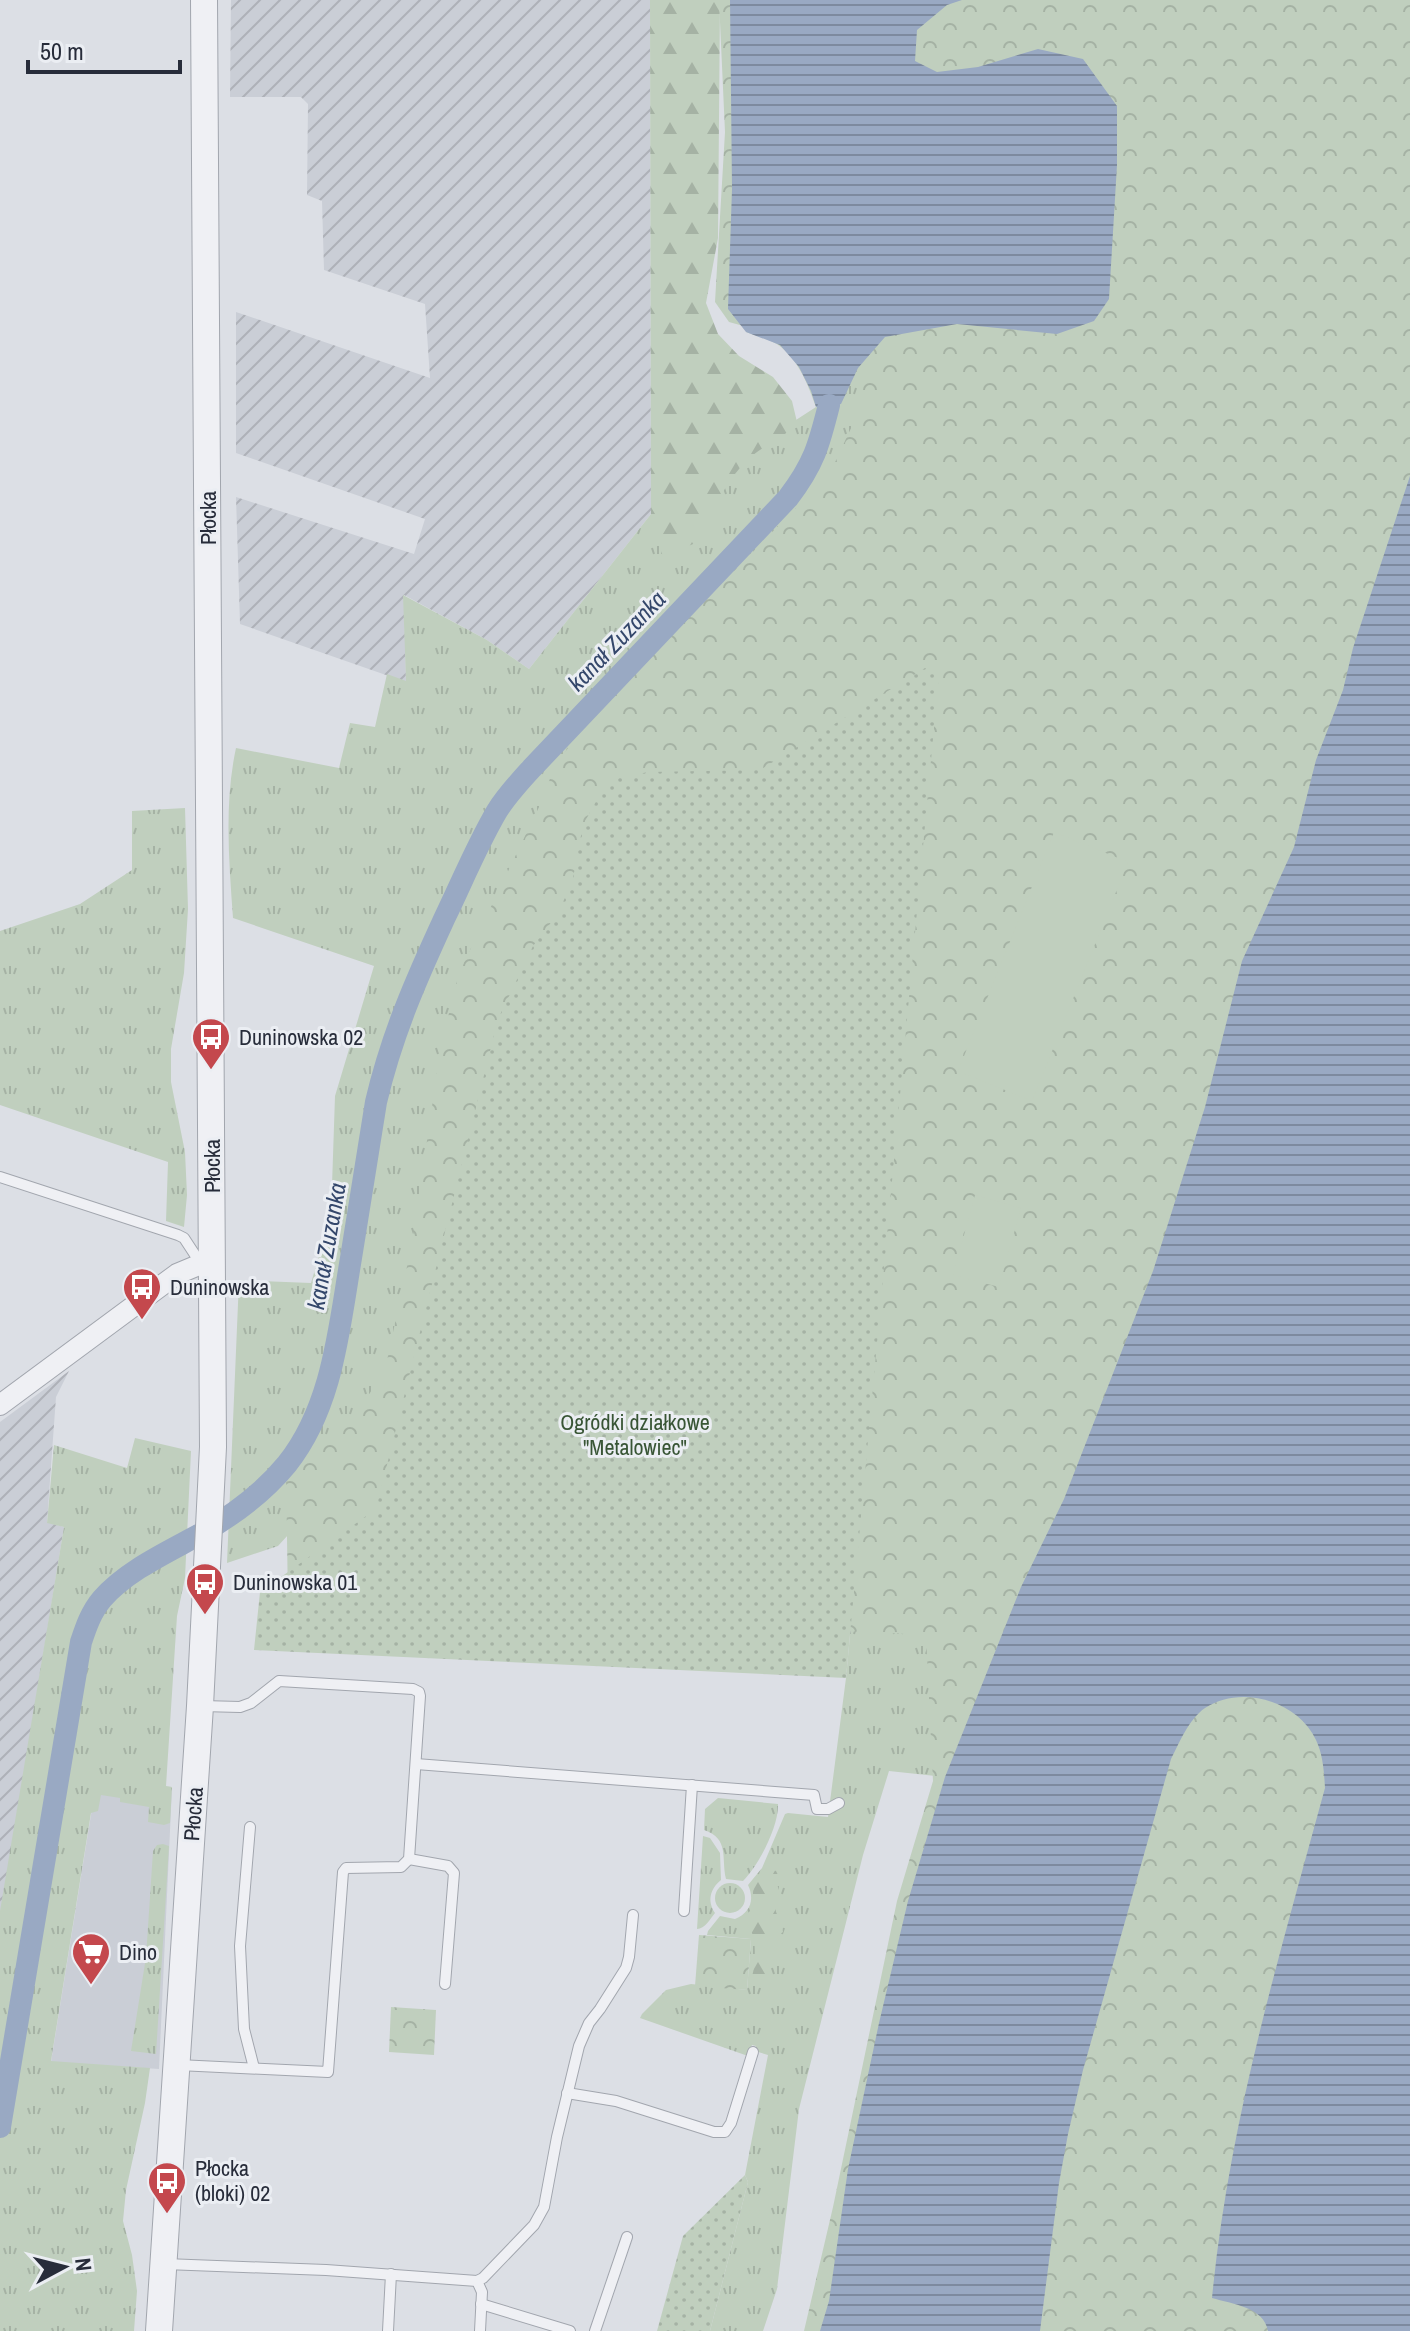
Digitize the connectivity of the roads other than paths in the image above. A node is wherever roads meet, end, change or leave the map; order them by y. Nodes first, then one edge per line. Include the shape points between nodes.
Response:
1 (204, 0) edge
2 (0, 1177) edge
3 (206, 1263) junction
4 (0, 1405) edge
5 (200, 1706) junction
6 (416, 1764) junction
7 (692, 1785) junction
8 (839, 1803) dead end
9 (250, 1827) dead end
10 (409, 1859) junction
11 (684, 1911) dead end
12 (633, 1915) dead end
13 (445, 1984) dead end
14 (753, 2052) dead end
15 (177, 2065) junction
16 (254, 2068) junction
17 (567, 2093) junction
18 (627, 2237) dead end
19 (163, 2264) junction
20 (391, 2274) junction
21 (477, 2281) junction
22 (481, 2304) junction
23 (159, 2331) edge
24 (388, 2331) edge
25 (480, 2331) edge
26 (570, 2331) edge
27 (595, 2331) edge

1 - 3 street, Płocka
2 - 3 lane via 178,1235
3 - 4 street via 177,1274
3 - 5 street, Płocka via 213,1447
5 - 6 lane via 240,1707 279,1681 413,1689 420,1696
5 - 15 street, Płocka
6 - 7 lane
6 - 10 lane
7 - 8 lane via 814,1795 817,1809
7 - 11 lane
9 - 16 lane via 240,1946 244,2029
10 - 13 lane via 448,1866 454,1873
10 - 16 lane via 401,1867 343,1872 328,2072
12 - 17 lane via 626,1968 589,2023
14 - 17 lane via 725,2132
15 - 16 lane
15 - 19 street, Płocka
17 - 21 lane via 541,2213
18 - 27 lane
19 - 20 lane
19 - 23 street, Płocka
20 - 21 lane
20 - 24 lane
21 - 22 lane
22 - 25 lane
22 - 26 lane

